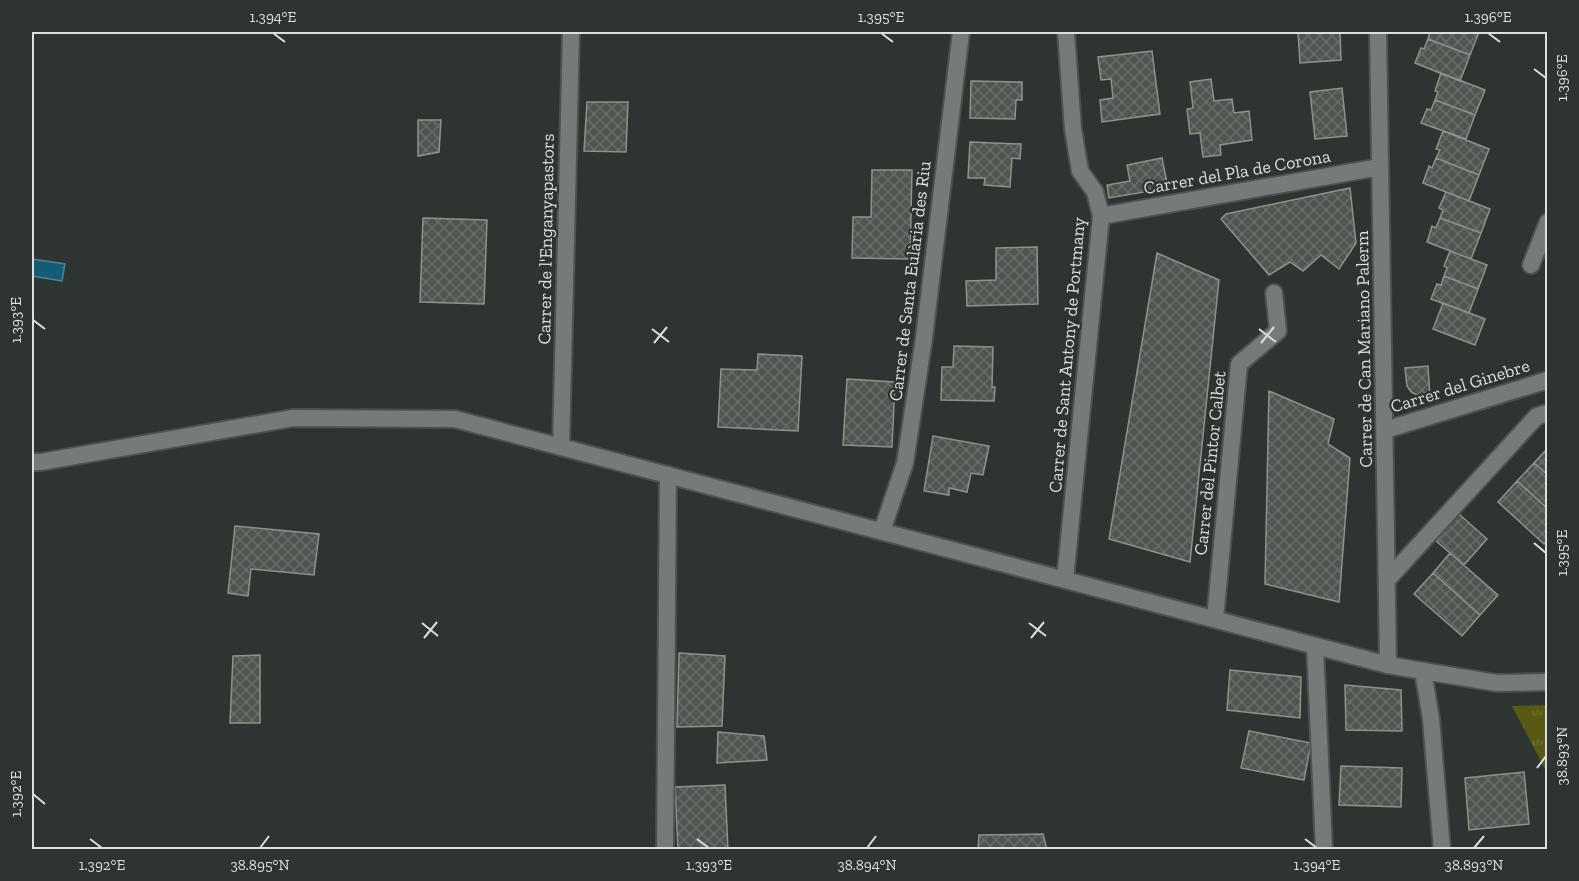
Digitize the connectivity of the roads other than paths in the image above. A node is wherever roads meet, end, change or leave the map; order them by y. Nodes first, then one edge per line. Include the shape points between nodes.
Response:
1 (571, 32) edge
2 (961, 32) edge
3 (1066, 32) edge
4 (1378, 32) edge
5 (1380, 167) junction
6 (1101, 216) junction
7 (1548, 222) edge
8 (1532, 265) dead end
9 (1274, 293) dead end
10 (1548, 380) edge
11 (1548, 413) edge
12 (1384, 430) junction
13 (561, 447) junction
14 (32, 462) edge
15 (668, 475) junction
16 (882, 531) junction
17 (1065, 580) junction
18 (1387, 580) junction
19 (1215, 619) junction
20 (1315, 646) junction
21 (1388, 665) junction
22 (1424, 671) junction
23 (1548, 682) edge
24 (665, 849) edge
25 (1324, 849) edge
26 (1442, 849) edge

1 - 13 street, Carrer de l'Enganyapastors
2 - 16 street, Carrer de Santa Eulària des Riu via 909,440
3 - 6 street, Carrer de Sant Antony de Portmany via 1080,171 1095,192
4 - 5 street, Carrer de Can Mariano Palerm
5 - 6 street, Carrer del Pla de Corona
5 - 12 street, Carrer de Can Mariano Palerm
6 - 17 street, Carrer de Sant Antony de Portmany
7 - 8 street
9 - 19 street, Carrer del Pintor Calbet via 1278,331 1239,364
10 - 12 street, Carrer del Ginebre
11 - 18 street via 1537,416
12 - 18 street, Carrer de Can Mariano Palerm
13 - 14 street via 455,419 293,418
13 - 15 street
15 - 16 street
15 - 24 street
16 - 17 street
17 - 19 street
18 - 21 street, Carrer de Can Mariano Palerm
19 - 20 street
20 - 21 street
20 - 25 street
21 - 22 street
22 - 23 street via 1497,683
22 - 26 street

